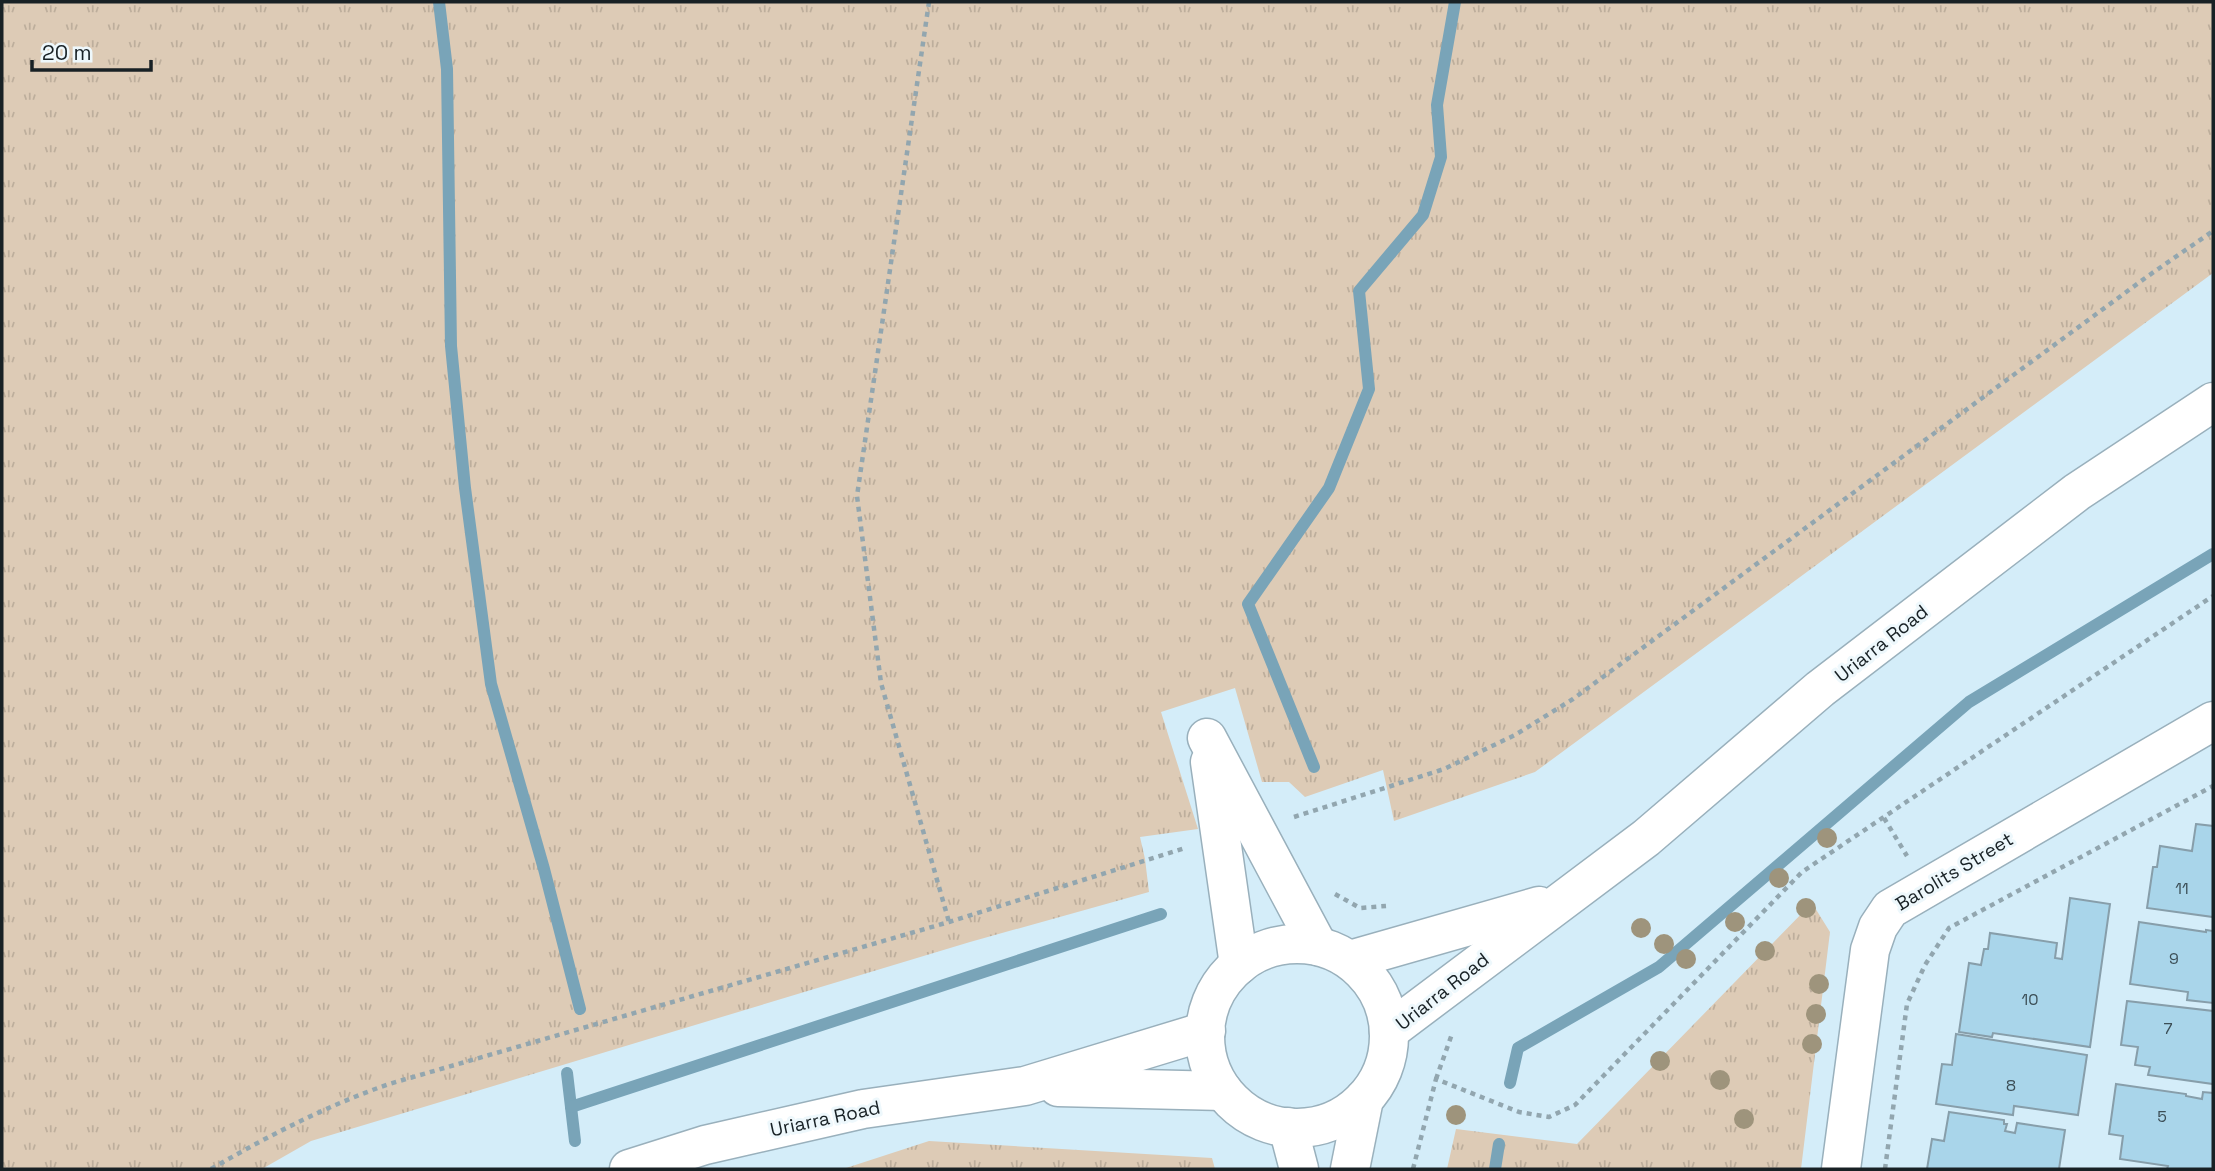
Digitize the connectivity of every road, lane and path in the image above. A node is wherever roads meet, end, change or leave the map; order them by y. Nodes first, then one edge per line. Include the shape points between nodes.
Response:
1 (929, 2) edge
2 (2213, 231) edge
3 (2213, 402) edge
4 (2213, 596) edge
5 (2213, 721) edge
6 (2213, 786) edge
7 (1287, 820) dead end
8 (1183, 848) dead end
9 (1332, 892) dead end
10 (1561, 900) junction
11 (1395, 906) dead end
12 (949, 922) junction
13 (1334, 953) junction
14 (1239, 965) junction
15 (1455, 1024) dead end
16 (1206, 1031) junction
17 (1390, 1031) junction
18 (1436, 1079) junction
19 (1025, 1086) junction
20 (1223, 1091) junction
21 (1364, 1100) junction
22 (1288, 1128) junction
23 (211, 1169) edge
24 (629, 1169) edge
25 (1299, 1169) edge
26 (1350, 1169) edge
27 (1413, 1169) edge
28 (1840, 1169) edge
29 (1885, 1169) edge

1 - 12 path via 857,496 881,683
2 - 7 path via 1573,699 1515,735 1444,769
3 - 10 street, Uriarra Road via 2056,509 1820,690 1646,838
4 - 18 path via 1802,872 1574,1105 1549,1117 1519,1112
5 - 28 street, Barolits Street via 1890,909 1870,950
6 - 29 path via 1949,928 1907,1004
8 - 12 path
9 - 11 path via 1360,908
10 - 13 street, Uriarra Road
10 - 17 street, Uriarra Road
12 - 23 path via 389,1084 298,1121
13 - 14 street via 1290,944 1263,950
13 - 14 street via 1206,738
13 - 17 street via 1370,979 1384,1004
14 - 16 street via 1210,1006
15 - 18 path
16 - 19 street, Uriarra Road
16 - 20 street via 1209,1062
17 - 21 street via 1383,1068
18 - 27 path
19 - 20 street, Uriarra Road
19 - 24 street, Uriarra Road via 863,1109 705,1144
20 - 22 street via 1241,1109
21 - 22 street via 1342,1116 1316,1126
21 - 26 street
22 - 25 street

